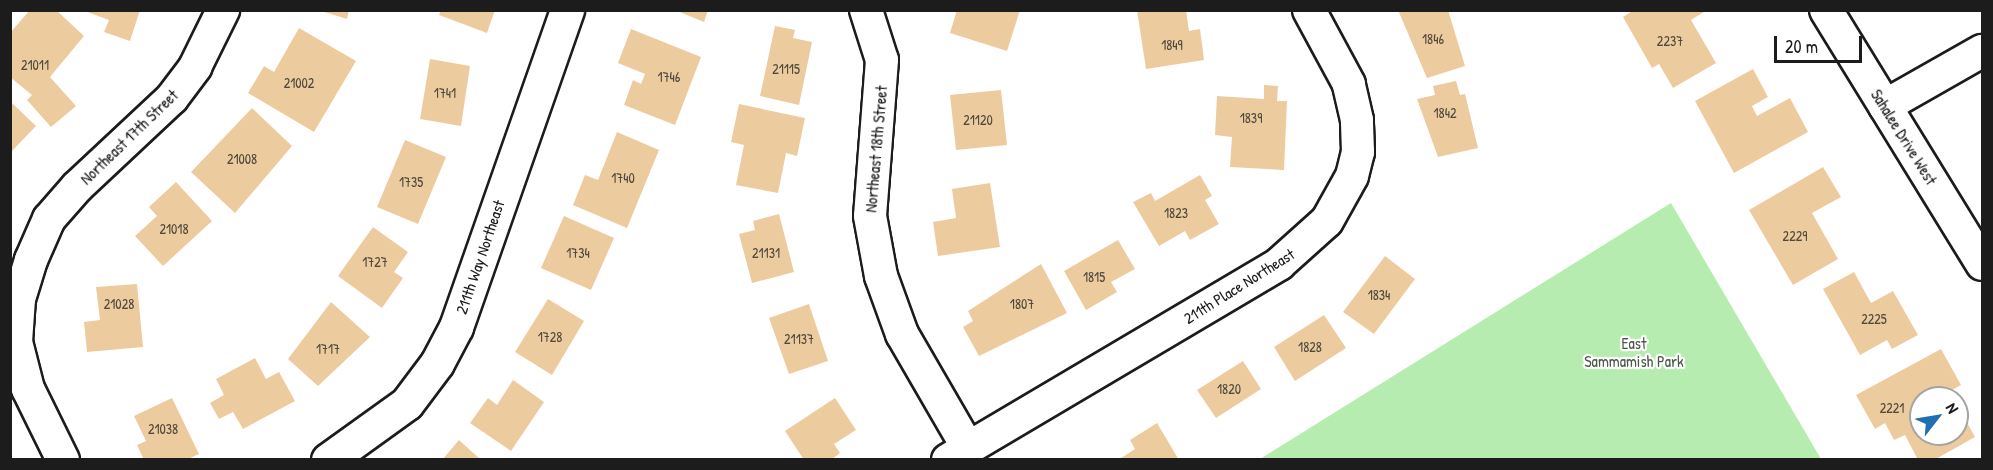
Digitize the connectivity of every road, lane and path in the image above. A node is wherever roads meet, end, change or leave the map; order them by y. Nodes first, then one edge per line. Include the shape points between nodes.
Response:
1 (223, 10) edge
2 (567, 10) edge
3 (866, 10) edge
4 (1308, 10) edge
5 (1826, 10) edge
6 (1983, 51) edge
7 (1885, 106) junction
8 (21, 262) edge
9 (1983, 264) edge
10 (13, 342) edge
11 (958, 454) edge
12 (63, 459) edge
13 (331, 459) edge

1 - 8 street, Northeast 17th Street via 195,67 172,98 63,203
2 - 13 street, 211th Way Northeast via 451,336 406,403
3 - 11 street, Northeast 18th Street via 882,60 870,216 881,276 902,334
4 - 11 street, 211th Place Northeast via 1349,84 1357,120 1359,152 1352,176 1327,221 1279,264
5 - 7 street, Sahalee Drive West
6 - 7 street
7 - 9 street, Sahalee Drive West
8 - 10 street, Northeast 17th Street
10 - 12 street, Northeast 17th Street via 28,389

